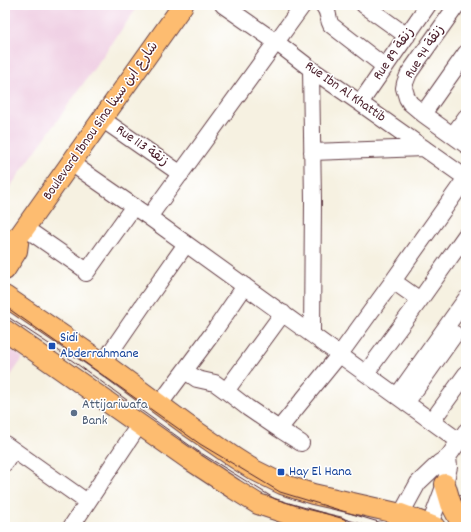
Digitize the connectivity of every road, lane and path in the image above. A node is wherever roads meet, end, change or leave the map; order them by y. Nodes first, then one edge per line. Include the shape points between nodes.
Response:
1 (183, 5) edge
2 (224, 5) edge
3 (303, 5) edge
4 (323, 5) edge
5 (364, 5) edge
6 (428, 5) edge
7 (457, 5) edge
8 (407, 36) junction
9 (276, 42) junction
10 (466, 53) edge
11 (384, 66) junction
12 (311, 69) junction
13 (360, 103) junction
14 (422, 114) junction
15 (466, 117) edge
16 (102, 119) junction
17 (453, 135) junction
18 (466, 145) edge
19 (424, 148) junction
20 (312, 152) junction
21 (71, 163) junction
22 (181, 174) junction
23 (466, 178) edge
24 (134, 206) junction
25 (149, 217) junction
26 (466, 235) edge
27 (16, 237) edge
28 (186, 244) junction
29 (5, 270) edge
30 (393, 281) junction
31 (245, 286) junction
32 (5, 296) edge
33 (466, 299) edge
34 (420, 300) junction
35 (283, 313) junction
36 (466, 318) edge
37 (5, 330) edge
38 (312, 335) junction
39 (340, 354) junction
40 (103, 363) junction
41 (185, 371) junction
42 (366, 373) junction
43 (466, 374) edge
44 (226, 391) junction
45 (402, 400) junction
46 (160, 405) junction
47 (432, 421) junction
48 (139, 425) junction
49 (279, 430) junction
50 (462, 436) edge
51 (301, 443) dead end
52 (8, 452) edge
53 (448, 457) junction
54 (445, 484) junction
55 (87, 502) junction
56 (398, 521) edge
57 (431, 526) edge
58 (71, 527) edge
59 (338, 527) edge
60 (462, 527) edge

1 - 16 main road, Boulevard Ibnou Sina شارع ابن سينا
2 - 9 street, Rue Ibn Al Khattib
3 - 9 street
4 - 11 street via 329,14 331,25
5 - 8 street
6 - 8 street, Rue 89 زنقة
7 - 14 street, Rue 94 زنقة via 405,83 404,91 407,98
8 - 11 street, Rue 89 زنقة
9 - 12 street, Rue Ibn Al Khattib
9 - 22 street
10 - 14 street
11 - 13 street, Rue 89 زنقة
12 - 13 street, Rue Ibn Al Khattib
12 - 20 street
13 - 19 street, Rue Ibn Al Khattib
14 - 17 street, Rue 94 زنقة
15 - 17 street
16 - 21 main road, Boulevard Ibnou Sina شارع ابن سينا
16 - 22 street, Rue 113 زنقة
17 - 18 street, Rue 94 زنقة
19 - 20 street
19 - 23 street, Rue Ibn Al Khattib
20 - 38 street
21 - 24 street
21 - 27 main road, Boulevard Ibnou Sina شارع ابن سينا
22 - 25 street
23 - 30 street
24 - 25 street
24 - 27 street via 87,272
25 - 28 street
26 - 34 street
27 - 29 main road, Boulevard Ibnou Sina شارع ابن سينا via 18,251
28 - 31 street
28 - 40 street
30 - 34 street
30 - 39 street
31 - 35 street
31 - 41 street
32 - 40 main road
33 - 45 street
34 - 42 street
35 - 38 street
35 - 44 street
36 - 45 street
37 - 48 main road
38 - 39 street
39 - 42 street
39 - 49 street
40 - 46 main road
41 - 44 street
41 - 46 street
42 - 45 street
43 - 47 street
44 - 49 street
45 - 47 street
46 - 56 main road via 235,458 282,484
47 - 50 street
48 - 55 street
48 - 59 main road via 258,504
49 - 51 street
50 - 53 street
52 - 55 street
53 - 54 street via 449,467
53 - 56 street via 418,483
54 - 57 street
54 - 60 main road
55 - 58 street
56 - 57 main road

